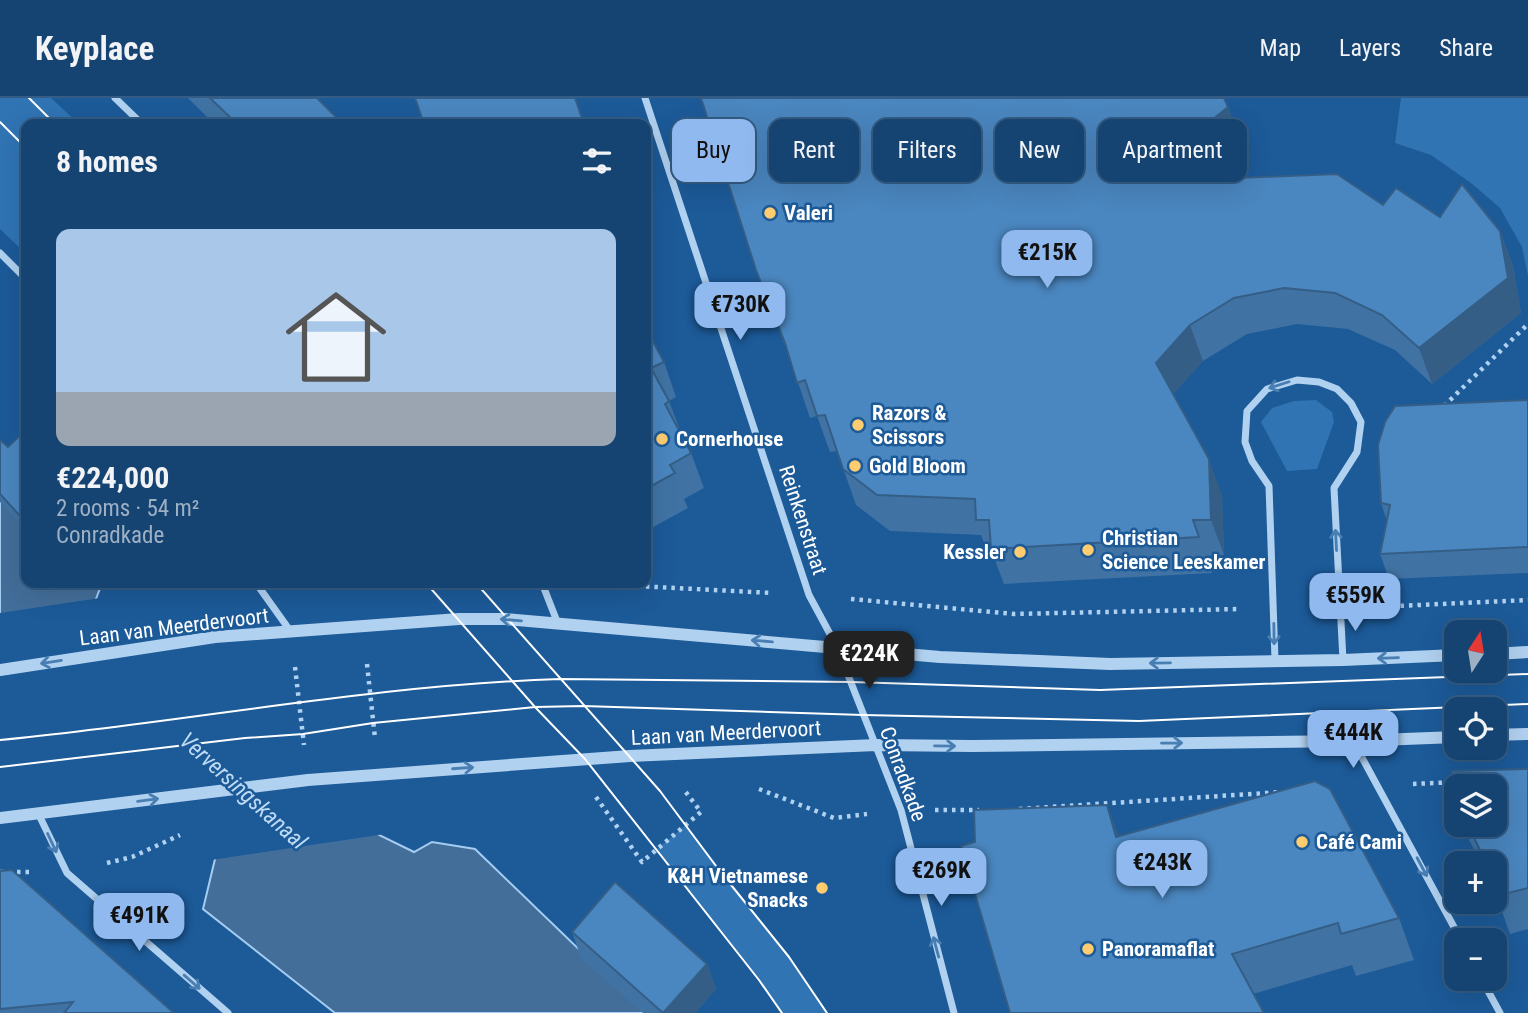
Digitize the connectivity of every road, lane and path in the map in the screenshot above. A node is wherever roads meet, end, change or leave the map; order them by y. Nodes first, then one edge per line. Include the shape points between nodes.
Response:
1 (115, 98) edge
2 (645, 98) edge
3 (137, 119) edge
4 (0, 253) edge
5 (21, 274) edge
6 (1528, 324) edge
7 (1439, 410) edge
8 (651, 587) edge
9 (260, 588) edge
10 (544, 588) edge
11 (808, 595) junction
12 (1528, 600) edge
13 (1274, 608) junction
14 (1339, 608) junction
15 (558, 625) junction
16 (362, 626) junction
17 (291, 632) junction
18 (837, 647) junction
19 (1528, 652) edge
20 (1507, 653) edge
21 (1444, 656) edge
22 (1275, 660) junction
23 (1343, 660) junction
24 (0, 670) edge
25 (1528, 734) edge
26 (1507, 735) edge
27 (1444, 737) edge
28 (1353, 741) junction
29 (876, 745) junction
30 (376, 748) dead end
31 (1444, 783) edge
32 (1378, 786) junction
33 (756, 788) dead end
34 (685, 790) junction
35 (696, 790) dead end
36 (672, 791) dead end
37 (1295, 791) edge
38 (603, 793) dead end
39 (1005, 809) edge
40 (901, 810) junction
41 (991, 810) edge
42 (38, 813) junction
43 (0, 818) edge
44 (1455, 928) edge
45 (1488, 991) edge
46 (228, 1013) edge
47 (954, 1013) edge
48 (1500, 1013) edge

1 - 3 street
2 - 11 street, Reinkenstraat
4 - 5 street
6 - 7 path
8 - 11 path
9 - 17 street
10 - 15 street
11 - 13 path via 1014,614
11 - 18 street, Conradkade
12 - 14 path
14 -> 13 street via 1334,488 1357,452 1361,422 1337,389 1297,380 1267,389 1247,411 1245,442 1269,486
13 -> 22 street
14 - 23 street
15 -> 16 street, Laan van Meerdervoort via 459,619
18 -> 15 street, Laan van Meerdervoort
16 - 17 street, Laan van Meerdervoort
16 - 30 path
17 -> 24 street, Laan van Meerdervoort via 215,638
22 -> 18 street, Laan van Meerdervoort via 1110,664 940,657
18 - 29 street, Conradkade
19 - 20 street
21 -> 23 street, Laan van Meerdervoort
22 - 23 street, Laan van Meerdervoort
25 - 26 street
27 - 28 street, Laan van Meerdervoort
29 -> 28 street, Laan van Meerdervoort
28 - 32 street
29 - 40 street, Conradkade
42 -> 29 street, Laan van Meerdervoort via 394,773
31 - 32 path
32 -> 44 street
33 - 40 path via 834,818
34 - 35 path
34 - 36 path
34 - 38 path via 701,813 642,862 593,793
37 - 39 path
40 - 41 path
47 -> 40 street, Conradkade
42 - 43 street, Laan van Meerdervoort
42 -> 46 street via 66,873
45 - 48 street

